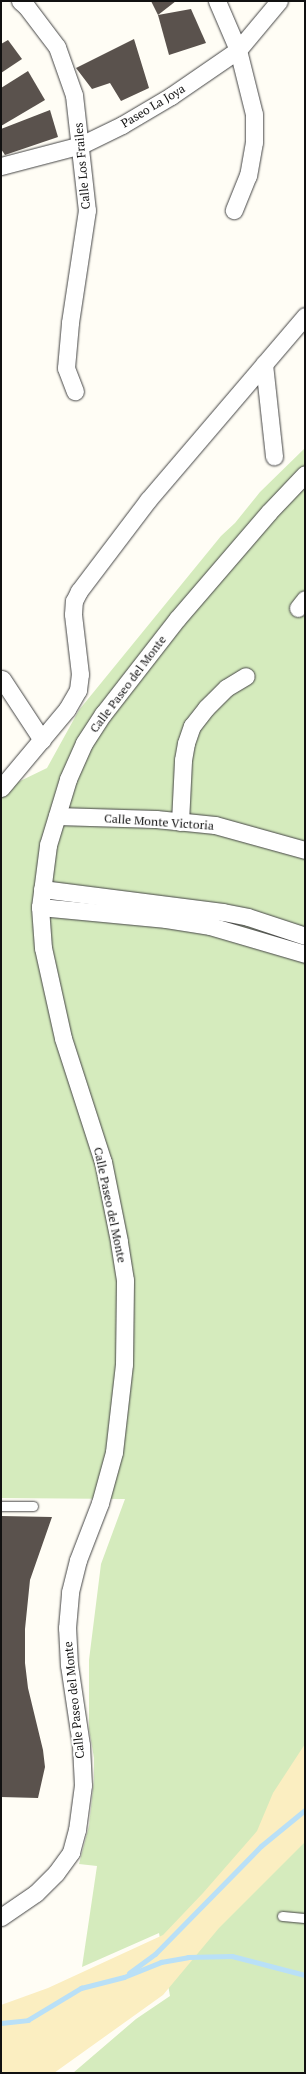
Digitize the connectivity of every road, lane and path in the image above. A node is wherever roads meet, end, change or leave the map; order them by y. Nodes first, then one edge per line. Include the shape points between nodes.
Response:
1 (20, 1) edge
2 (217, 1) edge
3 (279, 1) edge
4 (238, 50) junction
5 (81, 145) junction
6 (1, 166) edge
7 (234, 210) dead end
8 (305, 316) edge
9 (264, 364) junction
10 (75, 391) dead end
11 (274, 456) dead end
12 (305, 474) edge
13 (246, 676) dead end
14 (2, 679) dead end
15 (42, 740) junction
16 (1, 788) edge
17 (57, 816) junction
18 (180, 822) junction
19 (305, 850) edge
20 (42, 889) junction
21 (40, 908) junction
22 (305, 936) edge
23 (305, 954) edge
24 (1, 1506) edge
25 (33, 1506) dead end
26 (282, 1916) dead end
27 (1, 1917) edge
28 (305, 1918) edge

1 - 5 street, Calle Los Frailes via 56,47 74,95
2 - 4 street
3 - 4 street, Paseo La Joya
4 - 5 street, Paseo La Joya via 171,96 122,125
4 - 7 street via 254,114 254,142 248,175
5 - 6 street, Paseo La Joya
5 - 10 street, Calle Los Frailes via 87,210 66,368
8 - 9 street
9 - 11 street
9 - 15 street via 148,500 79,590 74,601 73,614 80,674 78,690 67,709
12 - 17 street, Calle Paseo del Monte via 177,619 103,714 84,743 68,778
13 - 18 street via 226,688 192,726 183,760
14 - 15 street
15 - 16 street
17 - 18 street, Calle Monte Victoria
17 - 20 street, Calle Paseo del Monte via 48,845
18 - 19 street, Calle Monte Victoria via 215,825
20 - 21 street, Calle Paseo del Monte
20 - 22 street via 223,912
21 - 23 street via 166,919 210,926
21 - 27 street, Calle Paseo del Monte via 43,948 61,1031 102,1162 119,1241 125,1280 124,1364 114,1452 70,1592 67,1628 69,1665 81,1745 83,1785 77,1830 71,1852 56,1873 36,1893
24 - 25 lane
26 - 28 lane

